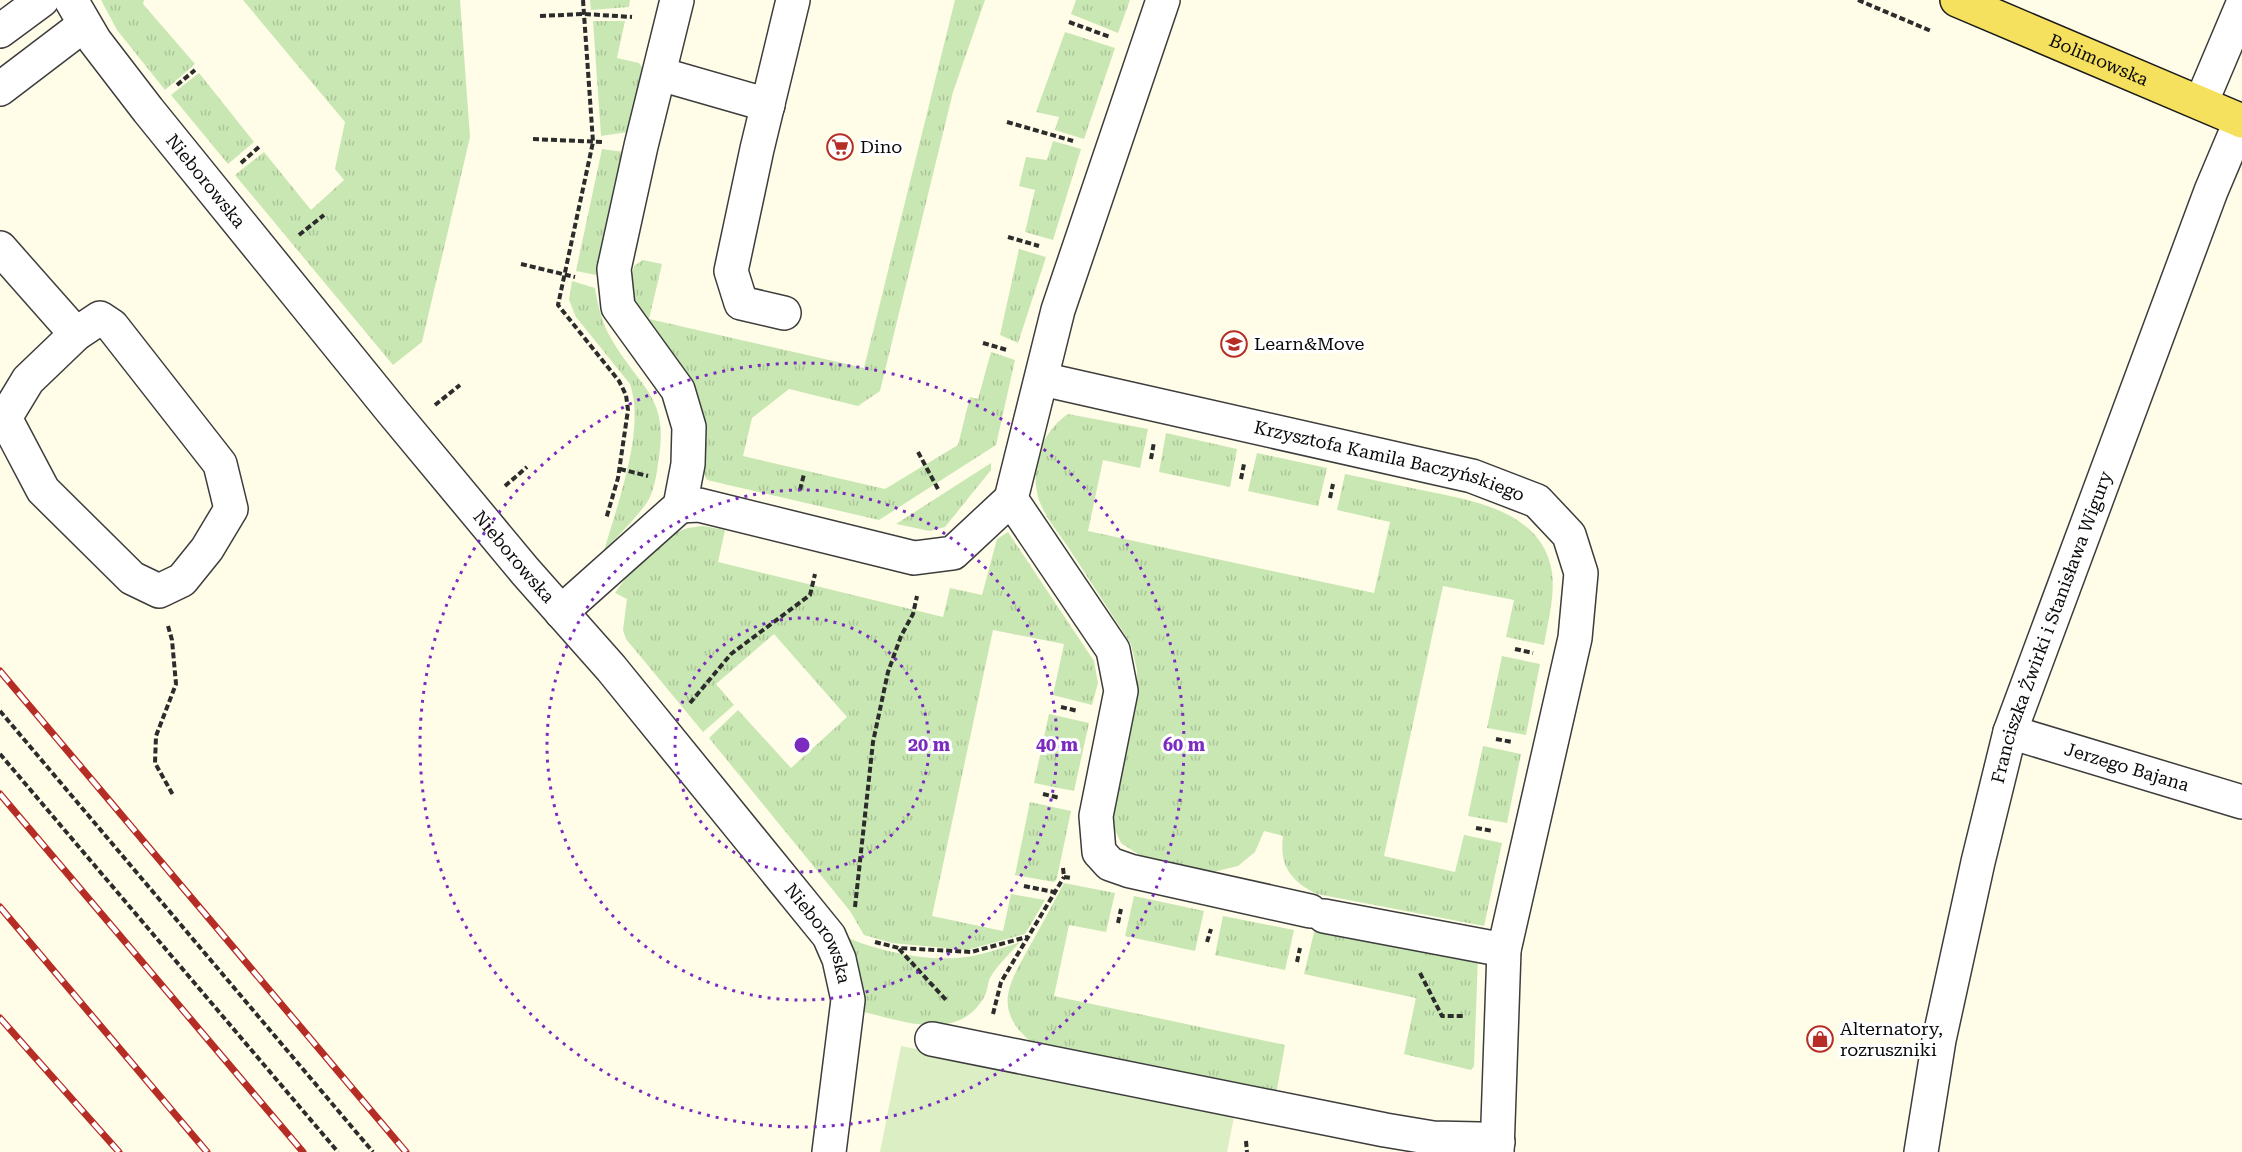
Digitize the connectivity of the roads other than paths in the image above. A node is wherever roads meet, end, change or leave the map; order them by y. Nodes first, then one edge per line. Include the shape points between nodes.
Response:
1 (42, 0) edge
2 (793, 0) edge
3 (1162, 0) edge
4 (1957, 0) edge
5 (2242, 6) edge
6 (78, 12) edge
7 (674, 12) edge
8 (0, 31) edge
9 (660, 74) junction
10 (0, 89) edge
11 (2201, 103) junction
12 (768, 105) junction
13 (2242, 121) edge
14 (0, 248) edge
15 (784, 313) dead end
16 (76, 334) junction
17 (1042, 380) junction
18 (1011, 500) junction
19 (680, 506) junction
20 (561, 612) junction
21 (2010, 732) junction
22 (2242, 802) edge
23 (1504, 950) junction
24 (932, 1039) dead end
25 (1497, 1147) edge
26 (828, 1152) edge
27 (1921, 1152) edge

1 - 8 street
2 - 12 street
3 - 17 street via 1058,310
4 - 11 main road, Bolimowska
5 - 11 street
6 - 10 street
6 - 20 street, Nieborowska via 95,41 148,110
7 - 9 street
9 - 12 street
9 - 19 street via 614,268 614,284 618,307 678,390 689,427
11 - 13 main road, Bolimowska
12 - 15 street via 731,271 741,303
13 - 21 street, Franciszka Żwirki i Stanisława Wigury via 2207,202
14 - 16 street
16 - 16 street via 28,380 5,418 43,490 132,578 159,591 182,580 207,549 231,508 220,464 112,326 100,318
17 - 18 street
17 - 23 street, Krzysztofa Kamila Baczyńskiego via 1472,476 1537,501 1569,535 1581,573 1575,638
18 - 19 street via 953,553 914,558 699,505
18 - 23 street via 1113,650 1121,691 1096,816 1098,852 1110,864 1317,913
19 - 20 street
20 - 26 street, Nieborowska via 840,935 839,959 848,1000
21 - 22 street, Jerzego Bajana
21 - 27 street, Franciszka Żwirki i Stanisława Wigury via 1977,862
23 - 25 street, Krzysztofa Kamila Baczyńskiego
24 - 25 street via 1385,1130 1433,1138 1479,1138

